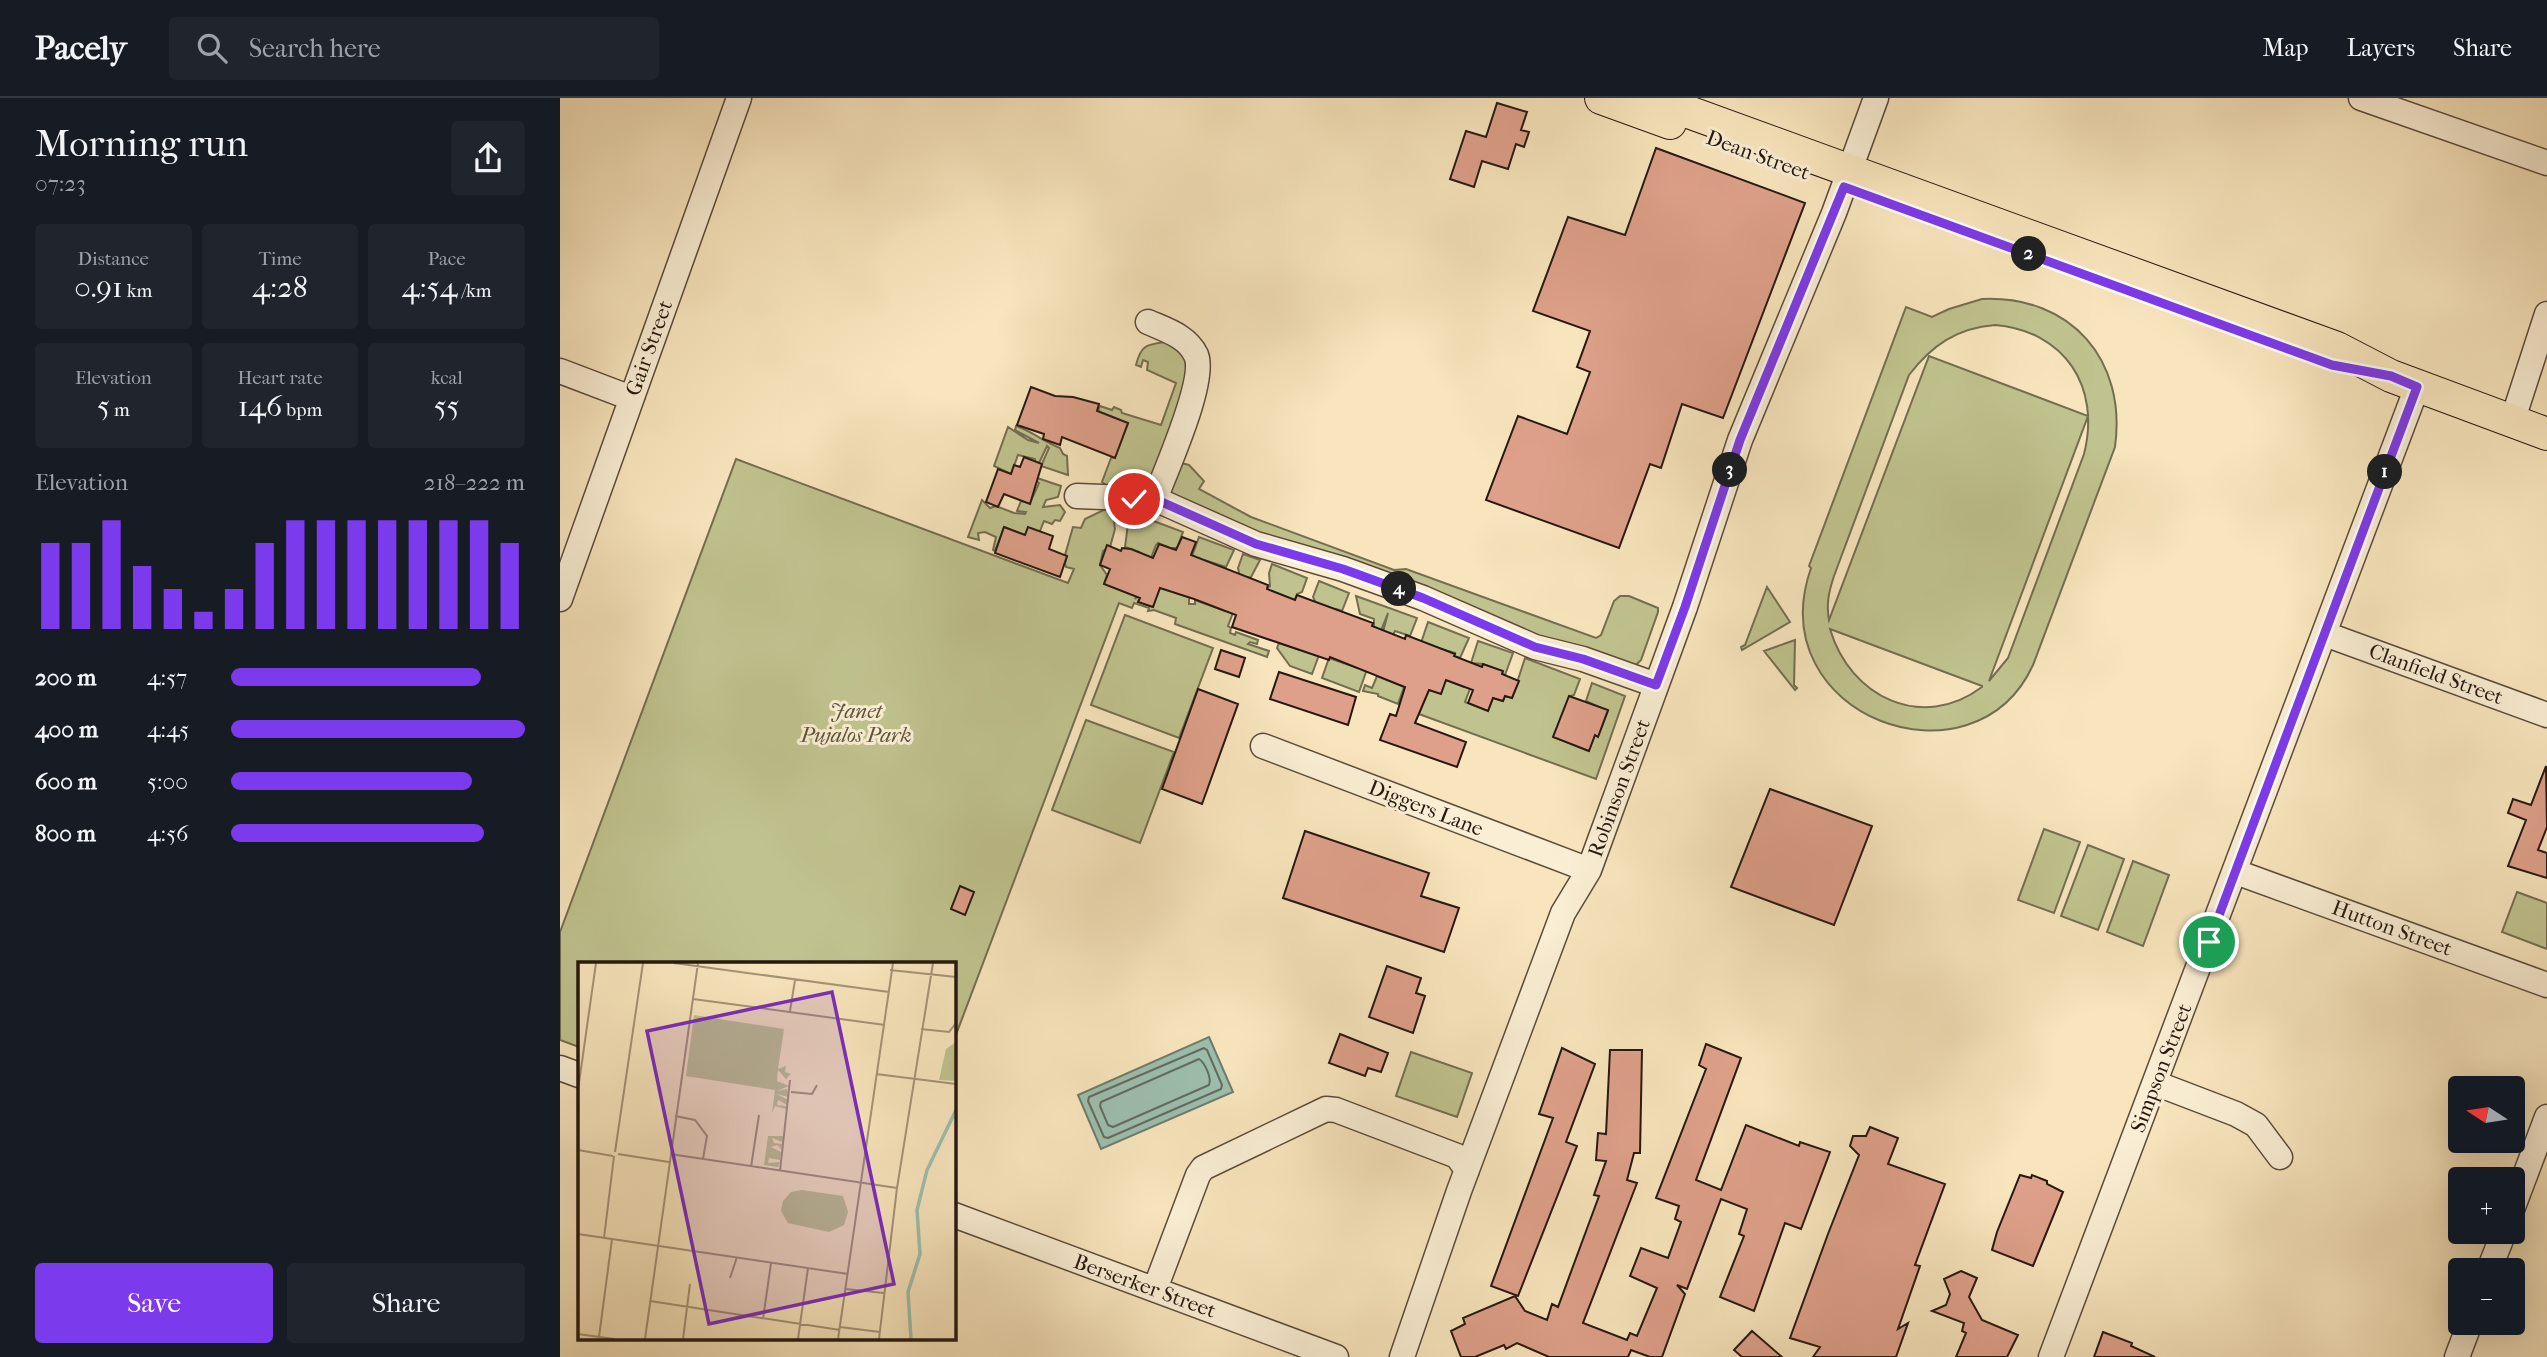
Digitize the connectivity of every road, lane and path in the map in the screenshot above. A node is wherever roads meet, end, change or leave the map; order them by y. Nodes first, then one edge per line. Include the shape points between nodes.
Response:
1 (739, 98) edge
2 (1601, 98) edge
3 (1650, 98) edge
4 (1876, 98) edge
5 (2361, 98) edge
6 (2547, 163) edge
7 (1847, 179) junction
8 (2547, 314) edge
9 (1148, 322) dead end
10 (560, 371) edge
11 (2404, 381) junction
12 (631, 398) junction
13 (2512, 422) junction
14 (2547, 435) edge
15 (1077, 496) dead end
16 (1155, 499) junction
17 (560, 599) edge
18 (2325, 634) junction
19 (1656, 685) junction
20 (2547, 715) edge
21 (1263, 746) dead end
22 (1589, 870) junction
23 (2236, 872) junction
24 (2547, 985) edge
25 (560, 1068) edge
26 (578, 1075) edge
27 (2155, 1083) junction
28 (2547, 1117) edge
29 (2280, 1157) dead end
30 (1467, 1170) junction
31 (2525, 1176) edge
32 (956, 1215) edge
33 (1155, 1289) junction
34 (2465, 1335) edge
35 (1336, 1357) edge
36 (1402, 1357) edge
37 (2051, 1357) edge
38 (2457, 1357) edge

1 - 12 street, Gair Street
2 - 7 main road, Dean Street
3 - 7 main road, Dean Street
4 - 7 street, Robinson Street
5 - 6 street
7 - 11 main road, Dean Street via 2332,365
7 - 19 street, Robinson Street via 1744,431
8 - 13 street
9 - 16 street via 1191,347 1198,371 1195,391
10 - 12 street
11 - 13 main road, Dean Street
11 - 18 street, Simpson Street
12 - 17 street, Gair Street
13 - 14 main road, Dean Street
15 - 16 street
16 - 19 street via 1256,544 1343,569 1535,647
18 - 20 street, Clanfield Street
18 - 23 street, Simpson Street
19 - 22 street, Robinson Street
21 - 22 street, Diggers Lane
22 - 30 street, Robinson Street via 1563,913
23 - 24 street, Hutton Street
23 - 27 street, Simpson Street
25 - 26 street
27 - 29 street via 2256,1125
27 - 37 street, Simpson Street
28 - 31 street
30 - 33 street via 1457,1156 1326,1110 1203,1168
30 - 36 street, Robinson Street
32 - 33 street, Berserker Street
33 - 35 street, Berserker Street
34 - 38 street

